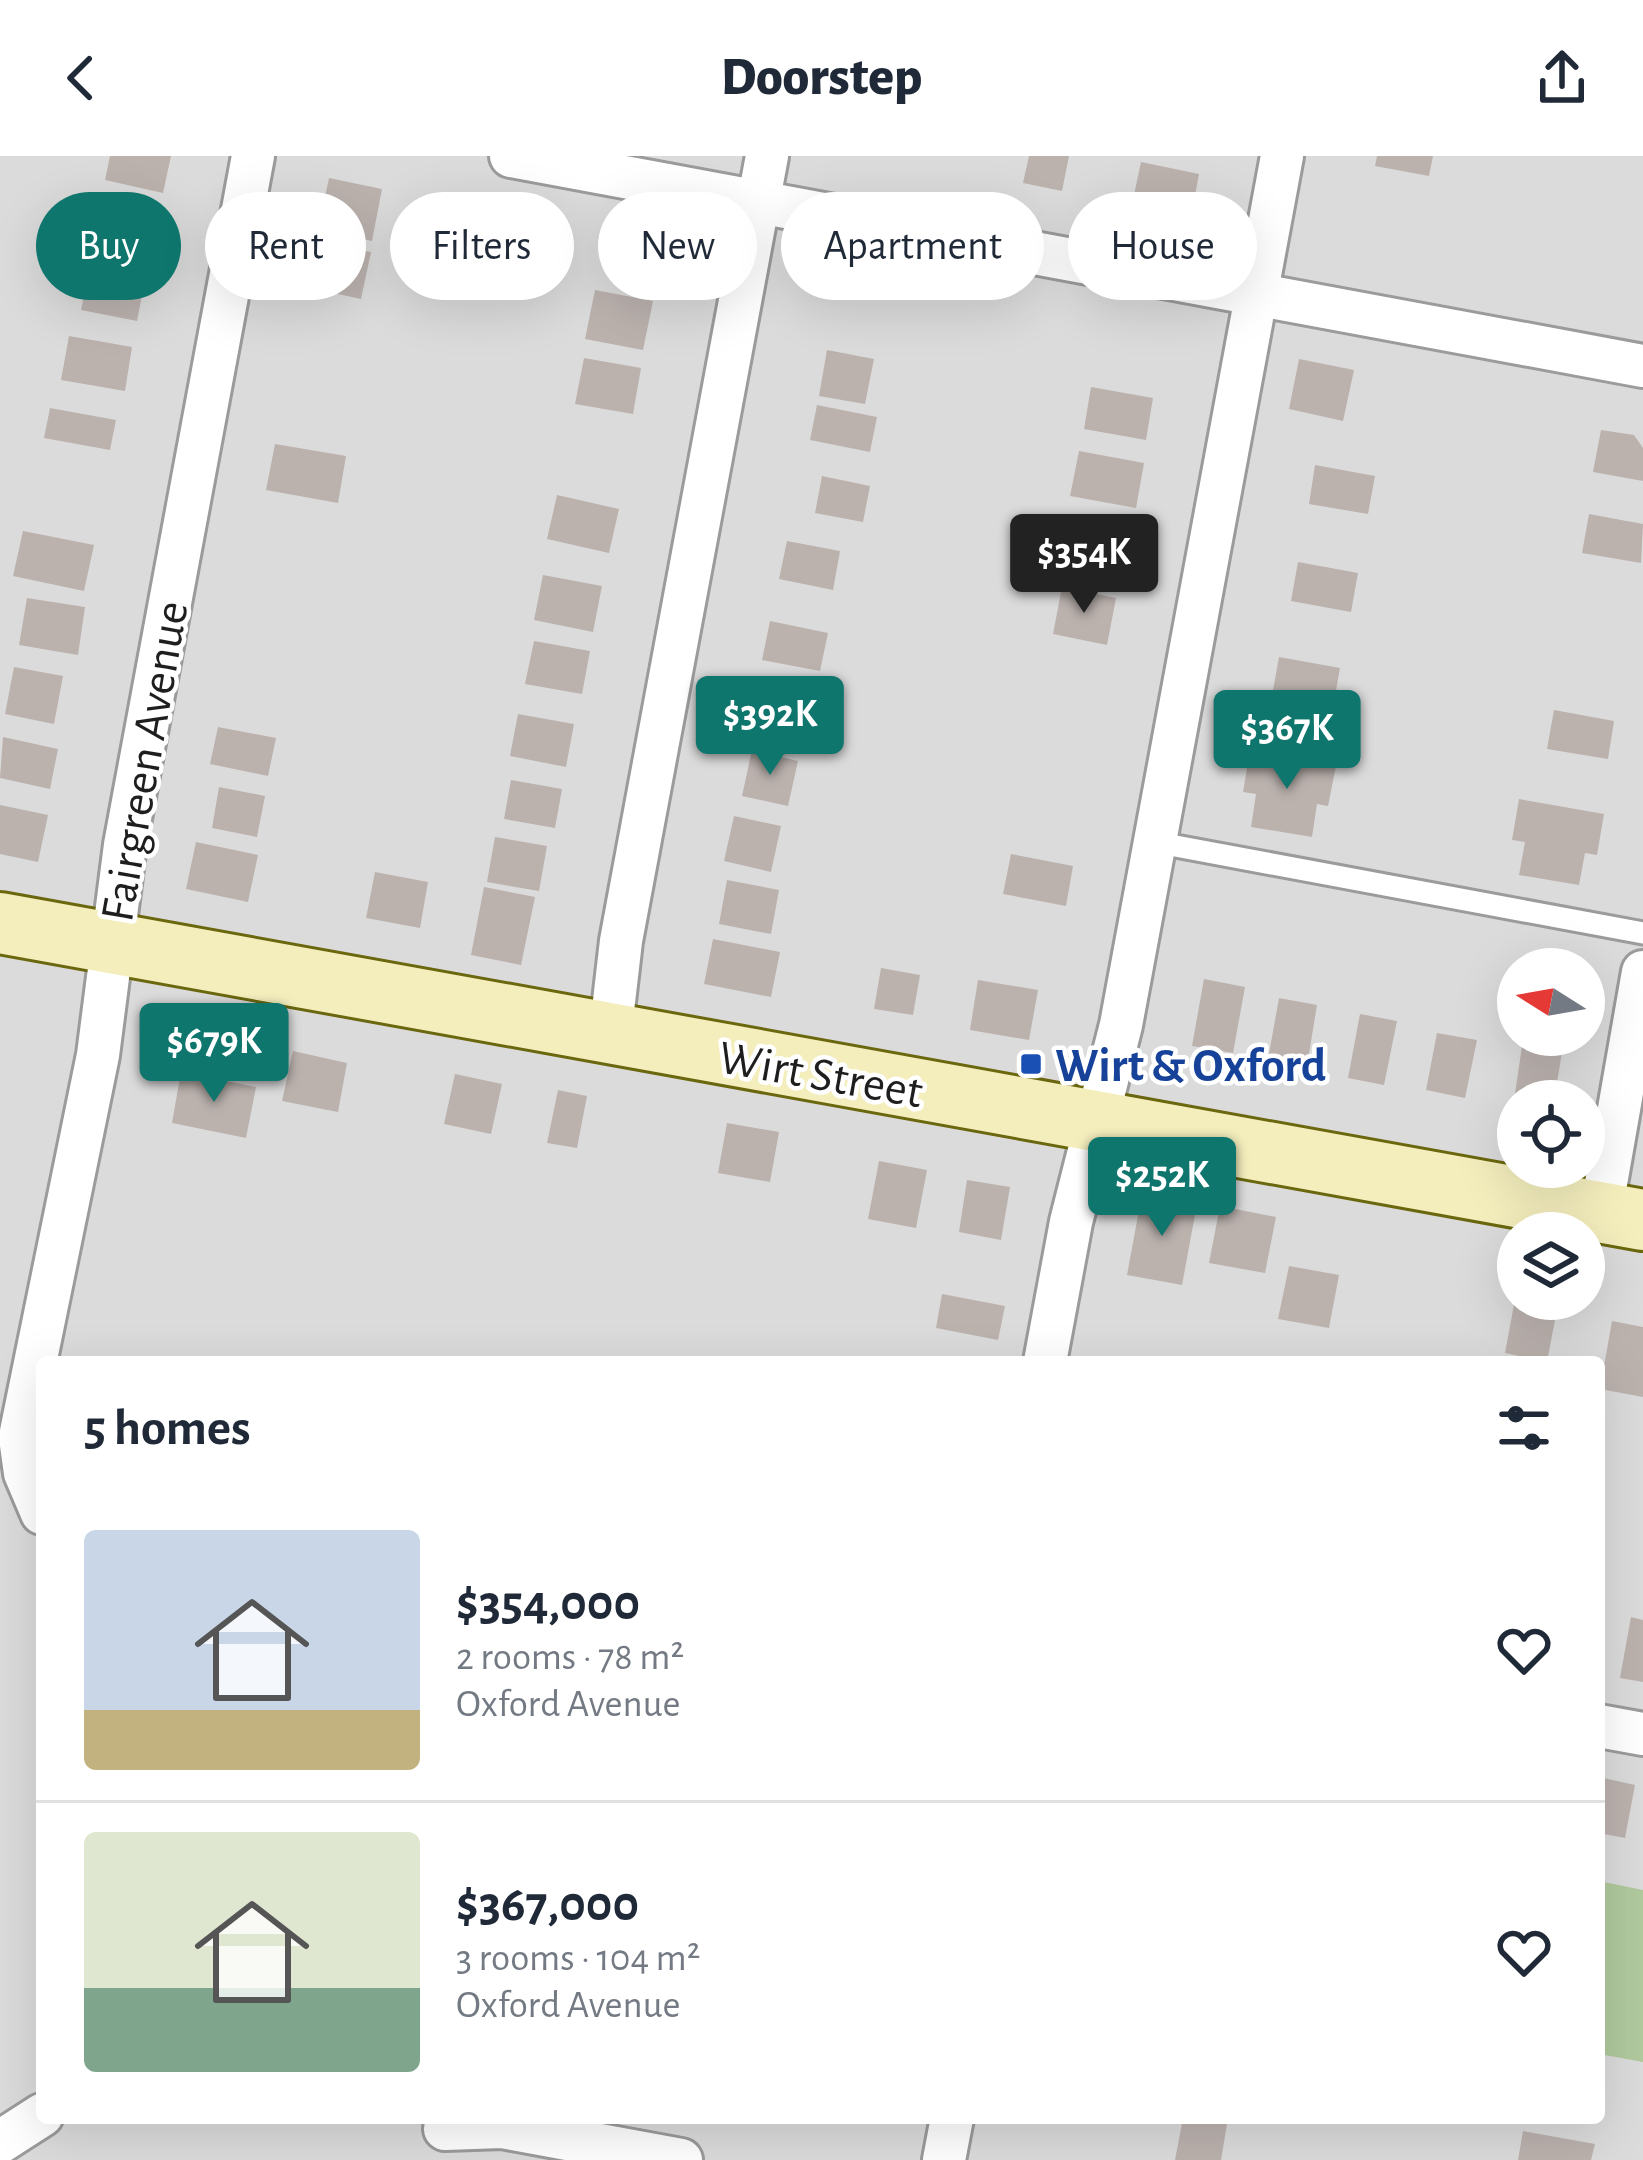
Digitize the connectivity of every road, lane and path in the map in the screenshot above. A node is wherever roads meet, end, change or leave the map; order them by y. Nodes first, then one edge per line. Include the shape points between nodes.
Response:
1 (253, 156) edge
2 (511, 156) edge
3 (767, 156) edge
4 (1282, 156) edge
5 (758, 202) junction
6 (1068, 259) edge
7 (1257, 294) joint
8 (1256, 300) edge
9 (1643, 365) edge
10 (1154, 842) junction
11 (0, 923) edge
12 (1643, 933) edge
13 (112, 944) junction
14 (1643, 972) edge
15 (610, 1036) junction
16 (1097, 1120) junction
17 (1622, 1216) edge
18 (37, 1356) edge
19 (1046, 1356) edge
20 (36, 1362) edge
21 (21, 1437) edge
22 (36, 1498) edge
23 (1605, 1727) edge
24 (1643, 1734) edge
25 (36, 2119) edge
26 (951, 2124) edge
27 (448, 2136) edge
28 (0, 2142) edge
29 (681, 2160) edge
30 (944, 2160) edge

1 - 13 street, Fairgreen Avenue
2 - 5 street
3 - 5 street
4 - 7 street
5 - 6 street
5 - 15 street
7 - 9 street
8 - 10 street
10 - 12 lane
10 - 16 street
11 - 13 main road, Wirt Street
13 - 15 main road, Wirt Street
13 - 18 street, Fairgreen Avenue
14 - 17 street
15 - 16 main road, Wirt Street
16 - 17 main road, Wirt Street
16 - 19 street
20 - 21 street, Fairgreen Avenue
21 - 22 street
23 - 24 street
25 - 28 street
26 - 30 street
27 - 29 street via 502,2127

